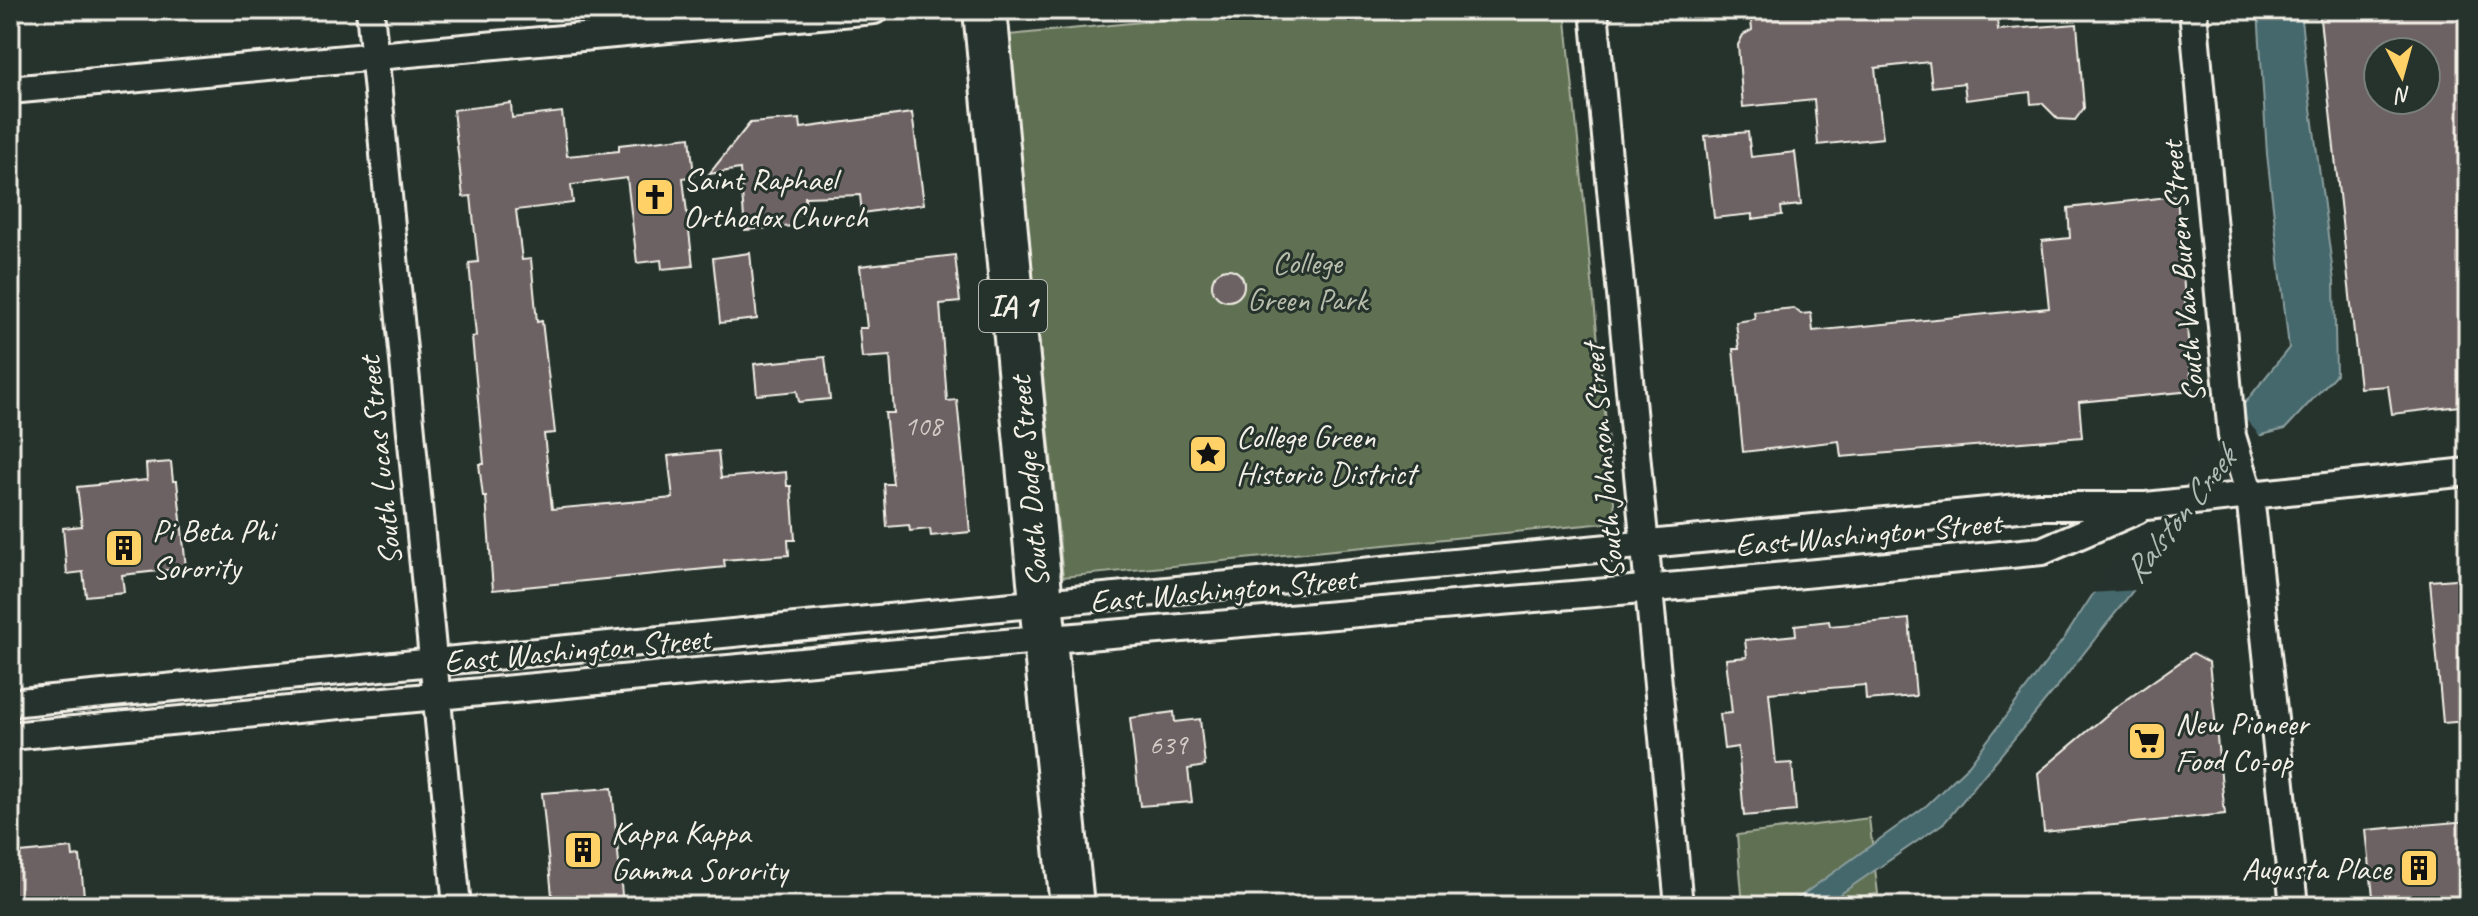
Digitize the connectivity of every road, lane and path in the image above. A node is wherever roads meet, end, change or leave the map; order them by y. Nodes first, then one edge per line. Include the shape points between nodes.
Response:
1 (370, 10) edge
2 (874, 10) edge
3 (985, 10) edge
4 (1594, 10) edge
5 (2193, 10) edge
6 (375, 56) junction
7 (10, 90) edge
8 (2468, 472) edge
9 (2250, 495) junction
10 (2146, 506) junction
11 (1645, 543) junction
12 (1649, 588) junction
13 (1043, 621) junction
14 (434, 664) junction
15 (437, 697) junction
16 (10, 703) edge
17 (10, 736) edge
18 (1072, 901) edge
19 (457, 906) edge
20 (1679, 906) edge
21 (2294, 906) edge

1 - 6 street, South Lucas Street
2 - 6 street
3 - 13 main road, South Dodge Street / IA 1
4 - 11 street, South Johnson Street
5 - 9 street, South Van Buren Street via 2232,436
6 - 7 street
6 - 14 street, South Lucas Street
8 - 9 street, East Washington Street
9 - 10 street, East Washington Street
9 - 21 street, South Van Buren Street
10 - 11 street, East Washington Street via 2039,506
10 - 12 street, East Washington Street via 2042,551
11 - 12 street, South Johnson Street
11 - 13 street, East Washington Street
12 - 13 street, East Washington Street
12 - 20 street, South Johnson Street
13 - 14 street, East Washington Street
13 - 15 street, East Washington Street
13 - 18 main road, South Dodge Street / IA 1
14 - 15 street, South Lucas Street
14 - 16 street, East Washington Street
15 - 17 street, East Washington Street
15 - 19 street, South Lucas Street

